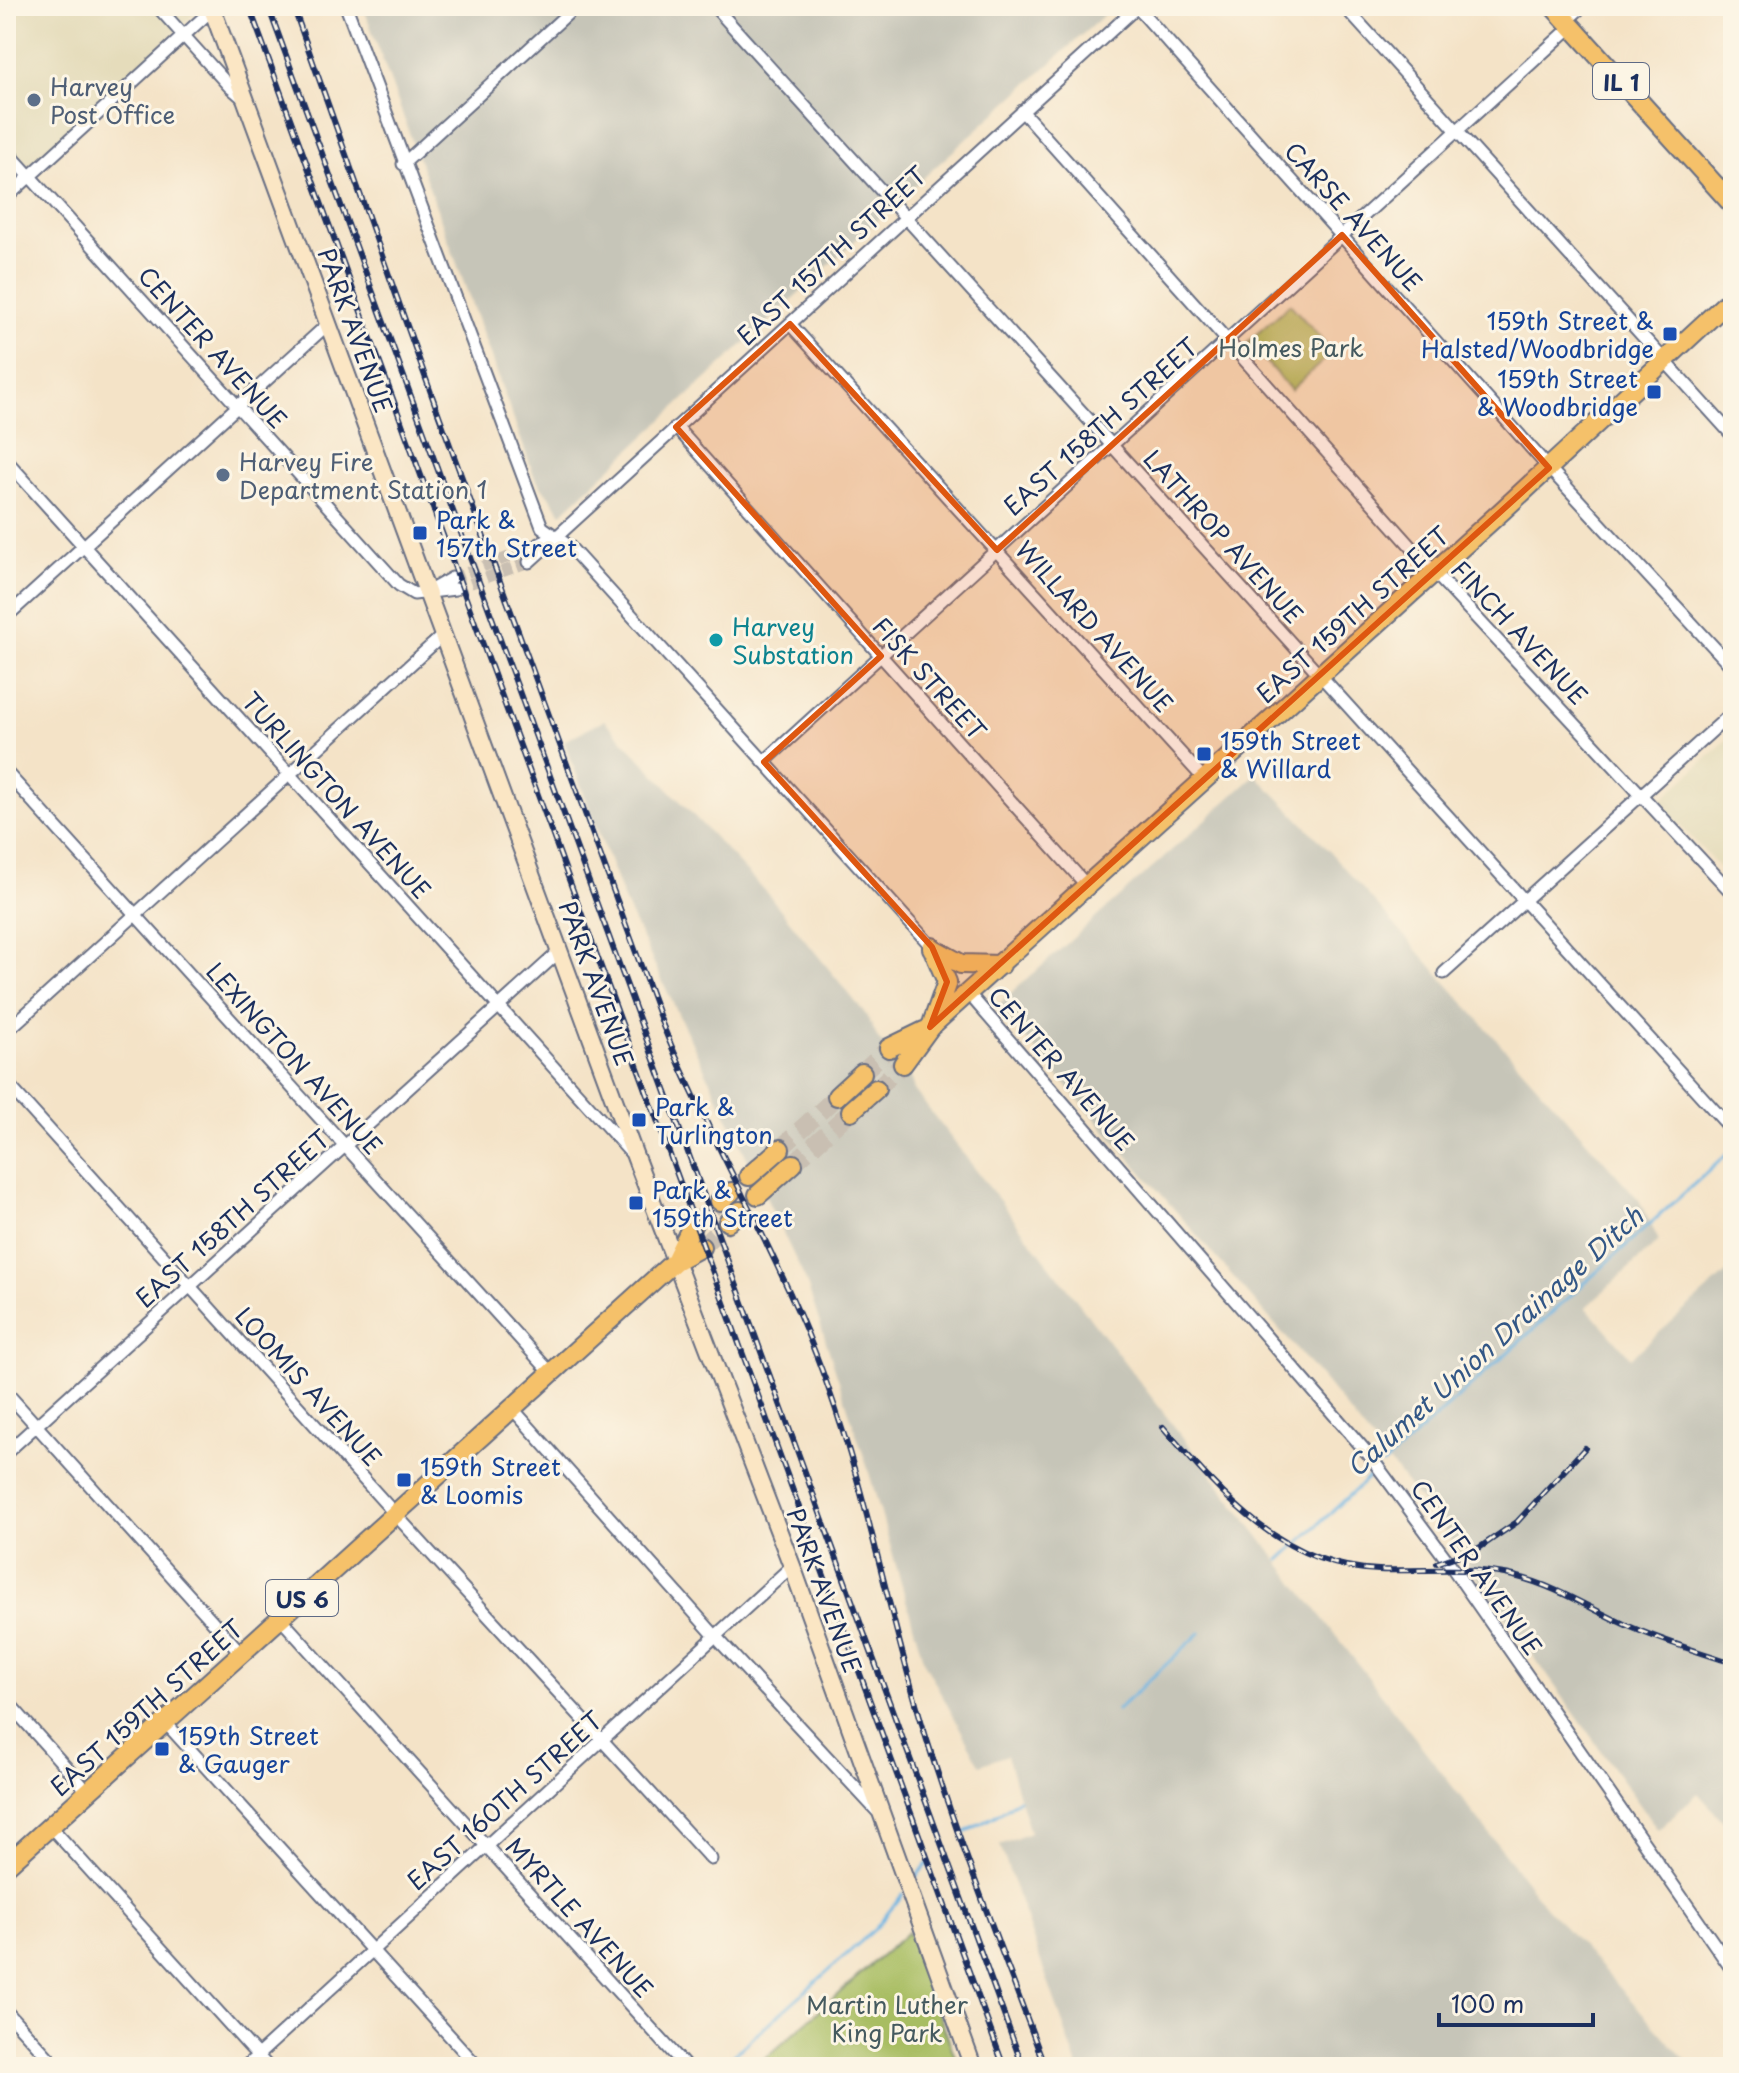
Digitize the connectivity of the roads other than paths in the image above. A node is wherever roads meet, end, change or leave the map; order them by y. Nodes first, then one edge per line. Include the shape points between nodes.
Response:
1 (157, 6) edge
2 (346, 6) edge
3 (576, 6) edge
4 (714, 6) edge
5 (1344, 6) edge
6 (1553, 6) edge
7 (1583, 6) edge
8 (215, 7) edge
9 (1137, 7) edge
10 (1569, 24) junction
11 (185, 36) junction
12 (244, 99) junction
13 (1022, 111) junction
14 (1456, 130) junction
15 (6, 150) edge
16 (403, 164) junction
17 (30, 176) junction
18 (6, 198) edge
19 (1733, 205) edge
20 (905, 217) junction
21 (1342, 235) junction
22 (1733, 297) edge
23 (328, 324) junction
24 (790, 324) junction
25 (1227, 340) junction
26 (1665, 360) junction
27 (238, 407) junction
28 (676, 427) junction
29 (1733, 436) edge
30 (1112, 445) junction
31 (6, 460) edge
32 (1549, 468) junction
33 (554, 537) junction
34 (84, 546) junction
35 (997, 550) junction
36 (527, 556) tunnel mouth
37 (1434, 572) junction
38 (454, 584) tunnel mouth
39 (427, 592) junction
40 (6, 617) edge
41 (443, 635) junction
42 (881, 656) junction
43 (1733, 668) edge
44 (1320, 676) junction
45 (1733, 712) edge
46 (764, 762) junction
47 (6, 772) edge
48 (291, 776) junction
49 (1205, 780) junction
50 (1641, 795) junction
51 (1088, 887) junction
52 (1733, 894) edge
53 (1525, 900) junction
54 (136, 915) junction
55 (932, 947) junction
56 (560, 951) junction
57 (1001, 965) junction
58 (1444, 973) dead end
59 (969, 994) junction
60 (498, 1005) junction
61 (930, 1027) junction
62 (6, 1032) edge
63 (889, 1048) tunnel mouth
64 (903, 1064) tunnel mouth
65 (862, 1073) tunnel mouth
66 (6, 1082) edge
67 (876, 1089) tunnel mouth
68 (837, 1096) tunnel mouth
69 (851, 1111) tunnel mouth
70 (1733, 1131) edge
71 (345, 1146) junction
72 (780, 1149) tunnel mouth
73 (636, 1159) junction
74 (793, 1164) tunnel mouth
75 (749, 1176) dead end
76 (758, 1195) dead end
77 (692, 1226) tunnel mouth
78 (701, 1247) tunnel mouth
79 (675, 1261) junction
80 (190, 1286) junction
81 (551, 1373) junction
82 (6, 1392) edge
83 (512, 1408) junction
84 (36, 1425) junction
85 (6, 1453) edge
86 (395, 1514) junction
87 (792, 1566) junction
88 (280, 1618) junction
89 (716, 1637) junction
90 (241, 1653) junction
91 (6, 1700) edge
92 (165, 1722) junction
93 (603, 1739) junction
94 (88, 1792) junction
95 (880, 1814) junction
96 (50, 1826) junction
97 (486, 1846) junction
98 (711, 1859) dead end
99 (6, 1866) edge
100 (372, 1951) junction
101 (1733, 1971) edge
102 (6, 2011) edge
103 (258, 2056) junction
104 (57, 2067) edge
105 (245, 2067) edge
106 (268, 2067) edge
107 (478, 2067) edge
108 (686, 2067) edge
109 (973, 2067) edge

1 - 11 street
2 - 16 street
3 - 16 street
4 - 20 street, LATHROP AVENUE
5 - 14 street
6 - 10 main road, IL 1
7 - 10 street, EAST 158TH STREET
8 - 11 street
8 - 12 street, PARK AVENUE
9 - 13 street, EAST 157TH STREET
9 - 21 street, CARSE AVENUE
10 - 14 street, EAST 158TH STREET
10 - 19 main road, IL 1
11 - 12 street
11 - 17 street
12 - 23 street, PARK AVENUE
13 - 20 street, EAST 157TH STREET
13 - 25 street, FINCH AVENUE
14 - 21 street, EAST 158TH STREET
14 - 26 street
15 - 17 street, CENTER AVENUE
16 - 33 street via 542,527
17 - 18 street
17 - 27 street, CENTER AVENUE
20 - 24 street, EAST 157TH STREET
20 - 30 street, LATHROP AVENUE
21 - 25 street, EAST 158TH STREET
21 - 32 street, CARSE AVENUE
22 - 26 main road, EAST 159TH STREET
23 - 27 street
23 - 39 street, PARK AVENUE
24 - 28 street, EAST 157TH STREET
24 - 35 street, WILLARD AVENUE
25 - 30 street, EAST 158TH STREET
25 - 37 street, FINCH AVENUE
26 - 29 street
26 - 32 main road, EAST 159TH STREET
27 - 34 street
27 - 39 street, CENTER AVENUE via 399,585 414,594
28 - 33 street, EAST 157TH STREET
28 - 42 street, FISK STREET
30 - 35 street, EAST 158TH STREET
30 - 44 street, LATHROP AVENUE
31 - 34 street, TURLINGTON AVENUE
32 - 37 main road, EAST 159TH STREET
32 - 43 street, CARSE AVENUE
33 - 36 street, EAST 157TH STREET
33 - 46 street via 569,546
34 - 40 street
34 - 48 street, TURLINGTON AVENUE
35 - 42 street, EAST 158TH STREET
35 - 49 street, WILLARD AVENUE
37 - 44 main road, EAST 159TH STREET
37 - 50 street, FINCH AVENUE
38 - 39 street
39 - 41 street, PARK AVENUE
41 - 48 street
41 - 56 street, PARK AVENUE
42 - 46 street, EAST 158TH STREET
42 - 51 street, FISK STREET
44 - 49 main road, EAST 159TH STREET
44 - 53 street, LATHROP AVENUE
45 - 50 street
46 - 55 street
47 - 54 street, LEXINGTON AVENUE
48 - 54 street
48 - 60 street, TURLINGTON AVENUE
49 - 51 main road, EAST 159TH STREET
50 - 52 street, FINCH AVENUE
50 - 53 street
51 - 57 main road, EAST 159TH STREET
53 - 58 street
53 - 70 street, LATHROP AVENUE
54 - 62 street
54 - 71 street, LEXINGTON AVENUE
55 - 57 main road via 961,964
55 - 61 main road via 947,982
56 - 60 street, EAST 158TH STREET
56 - 73 street, PARK AVENUE
57 - 59 main road, EAST 159TH STREET
59 - 61 main road, EAST 159TH STREET
59 - 101 street, CENTER AVENUE via 1369,1455
60 - 71 street, EAST 158TH STREET
60 - 73 street, TURLINGTON AVENUE
61 - 63 main road, EAST 159TH STREET
61 - 64 main road, EAST 159TH STREET
65 - 68 main road
66 - 80 street, LOOMIS AVENUE
67 - 69 main road
71 - 80 street, EAST 158TH STREET
71 - 81 street, LEXINGTON AVENUE
72 - 75 main road
73 - 79 street, PARK AVENUE
74 - 76 main road
77 - 79 main road, EAST 159TH STREET / US 6
78 - 79 main road, EAST 159TH STREET / US 6
79 - 81 main road, EAST 159TH STREET / US 6
79 - 87 street, PARK AVENUE
80 - 84 street, EAST 158TH STREET
80 - 86 street, LOOMIS AVENUE
81 - 83 main road, EAST 159TH STREET / US 6
82 - 84 street
83 - 86 main road, EAST 159TH STREET / US 6
83 - 89 street
84 - 85 street, EAST 158TH STREET
84 - 90 street
86 - 88 main road, EAST 159TH STREET / US 6
86 - 93 street, LOOMIS AVENUE
87 - 89 street, EAST 160TH STREET
87 - 95 street, PARK AVENUE
88 - 90 main road, EAST 159TH STREET / US 6
88 - 97 street, MYRTLE AVENUE
89 - 93 street, EAST 160TH STREET
89 - 95 street
90 - 92 main road, EAST 159TH STREET / US 6
91 - 94 street
92 - 94 main road, EAST 159TH STREET / US 6
92 - 100 street
93 - 97 street, EAST 160TH STREET
93 - 98 street, LOOMIS AVENUE
94 - 96 main road, EAST 159TH STREET / US 6
95 - 109 street, PARK AVENUE
96 - 99 main road, EAST 159TH STREET / US 6
96 - 103 street
97 - 100 street, EAST 160TH STREET
97 - 108 street, MYRTLE AVENUE
100 - 103 street, EAST 160TH STREET
100 - 107 street
102 - 104 street
103 - 105 street, EAST 160TH STREET
103 - 106 street

